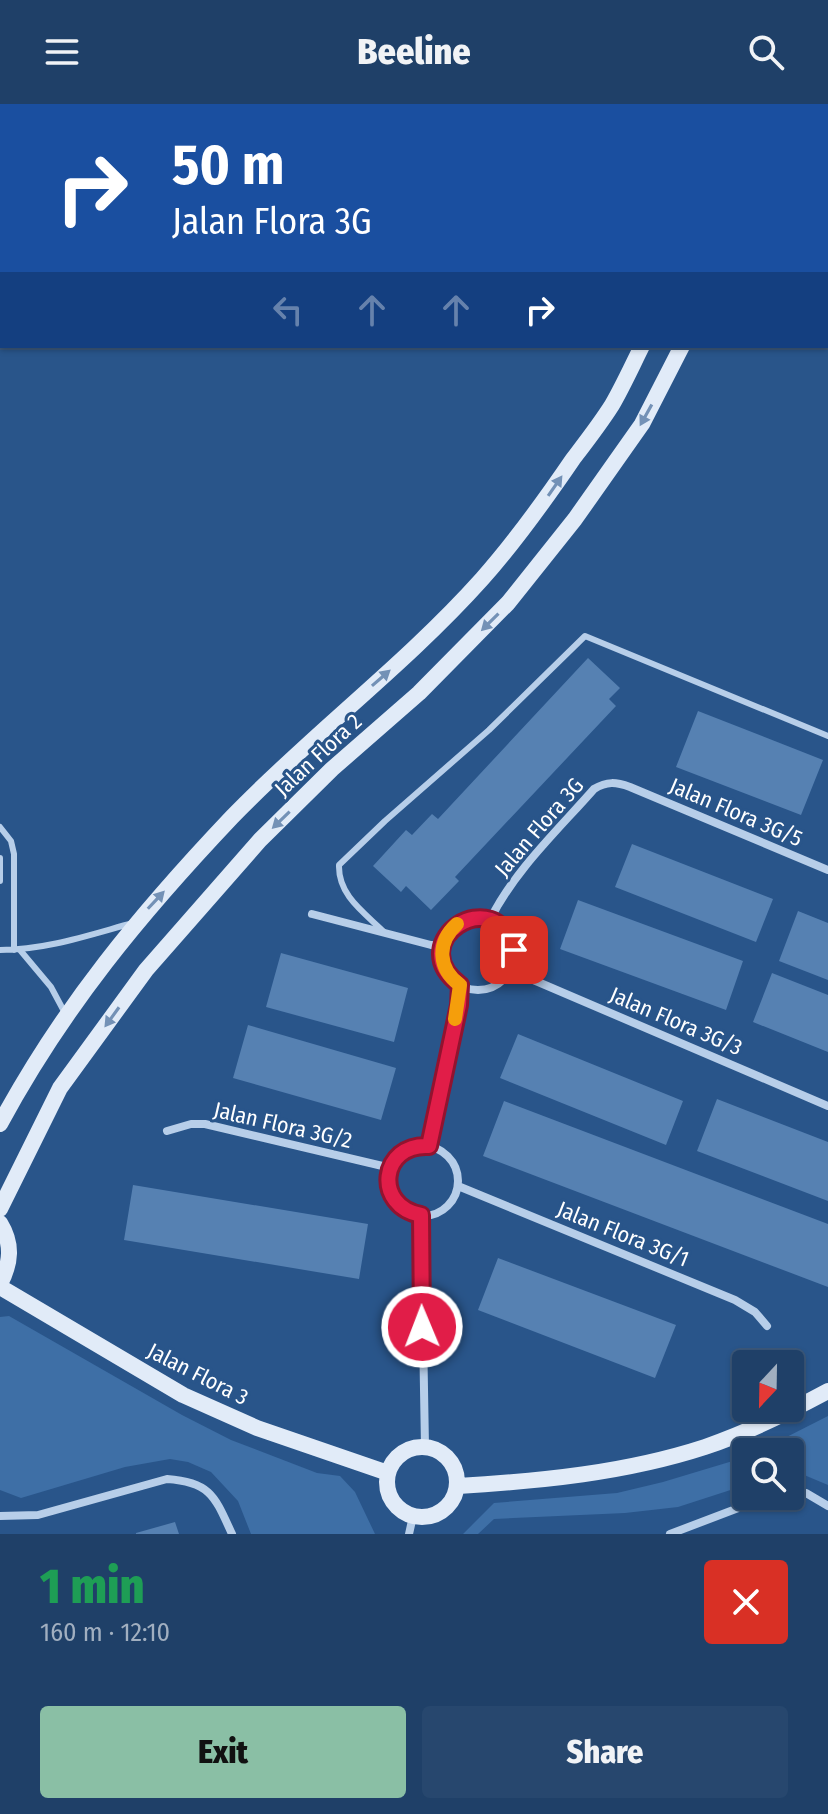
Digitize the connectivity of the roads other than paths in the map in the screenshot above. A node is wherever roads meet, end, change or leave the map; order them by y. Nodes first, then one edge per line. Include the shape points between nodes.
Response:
1 (641, 348) edge
2 (681, 348) edge
3 (828, 736) edge
4 (630, 787) joint
5 (0, 827) edge
6 (0, 858) edge
7 (828, 870) edge
8 (0, 881) edge
9 (312, 914) dead end
10 (490, 920) junction
11 (135, 922) junction
12 (386, 934) junction
13 (442, 946) junction
14 (0, 950) edge
15 (17, 950) junction
16 (510, 970) junction
17 (460, 985) junction
18 (66, 1015) junction
19 (828, 1106) edge
20 (0, 1124) edge
21 (167, 1131) dead end
22 (429, 1146) junction
23 (391, 1168) junction
24 (458, 1186) junction
25 (0, 1209) edge
26 (421, 1215) junction
27 (0, 1223) edge
28 (0, 1286) edge
29 (767, 1326) dead end
30 (828, 1391) edge
31 (425, 1447) junction
32 (388, 1473) junction
33 (458, 1486) junction
34 (804, 1493) edge
35 (828, 1506) edge
36 (733, 1510) edge
37 (0, 1516) edge
38 (413, 1516) junction
39 (232, 1534) edge
40 (409, 1534) edge
41 (670, 1534) edge

11 -> 1 street, Jalan Flora 2 via 234,816 481,580 612,405
2 -> 25 street, Jalan Flora 2 via 642,424 508,603 260,840 146,970 60,1088
3 - 12 lane via 585,636 339,865 344,892
4 - 7 street, Jalan Flora 3G/5
4 - 10 street, Jalan Flora 3G via 616,782 594,789 501,899
5 - 15 lane via 14,854
6 - 8 lane
9 - 12 street
10 - 13 street via 473,918 456,925
10 - 16 street via 512,940
11 - 15 lane via 60,944
11 - 18 street, Jalan Flora 2
12 - 13 street
13 - 17 street via 447,973
14 - 15 lane
15 - 18 lane via 51,987
16 - 17 street via 489,988
16 - 19 street, Jalan Flora 3G/3
17 - 22 street
18 - 20 street, Jalan Flora 2
21 - 23 street, Jalan Flora 3G/2 via 205,1124
22 - 23 street via 410,1148
22 - 24 street via 455,1165
23 - 26 street via 388,1179 394,1200
24 - 26 street via 445,1208
24 - 29 street, Jalan Flora 3G/1 via 735,1300
26 - 31 street
27 - 28 street via 10,1251
28 - 32 street, Jalan Flora 3 via 183,1395 257,1428
30 - 33 street via 707,1446 638,1465
31 - 32 street via 406,1450
31 - 33 street via 452,1463
32 - 38 street via 389,1495
33 - 38 street via 447,1508 425,1518
34 - 35 street
36 - 41 street
37 - 39 street via 38,1515 167,1479 204,1487 216,1499
38 - 40 street

